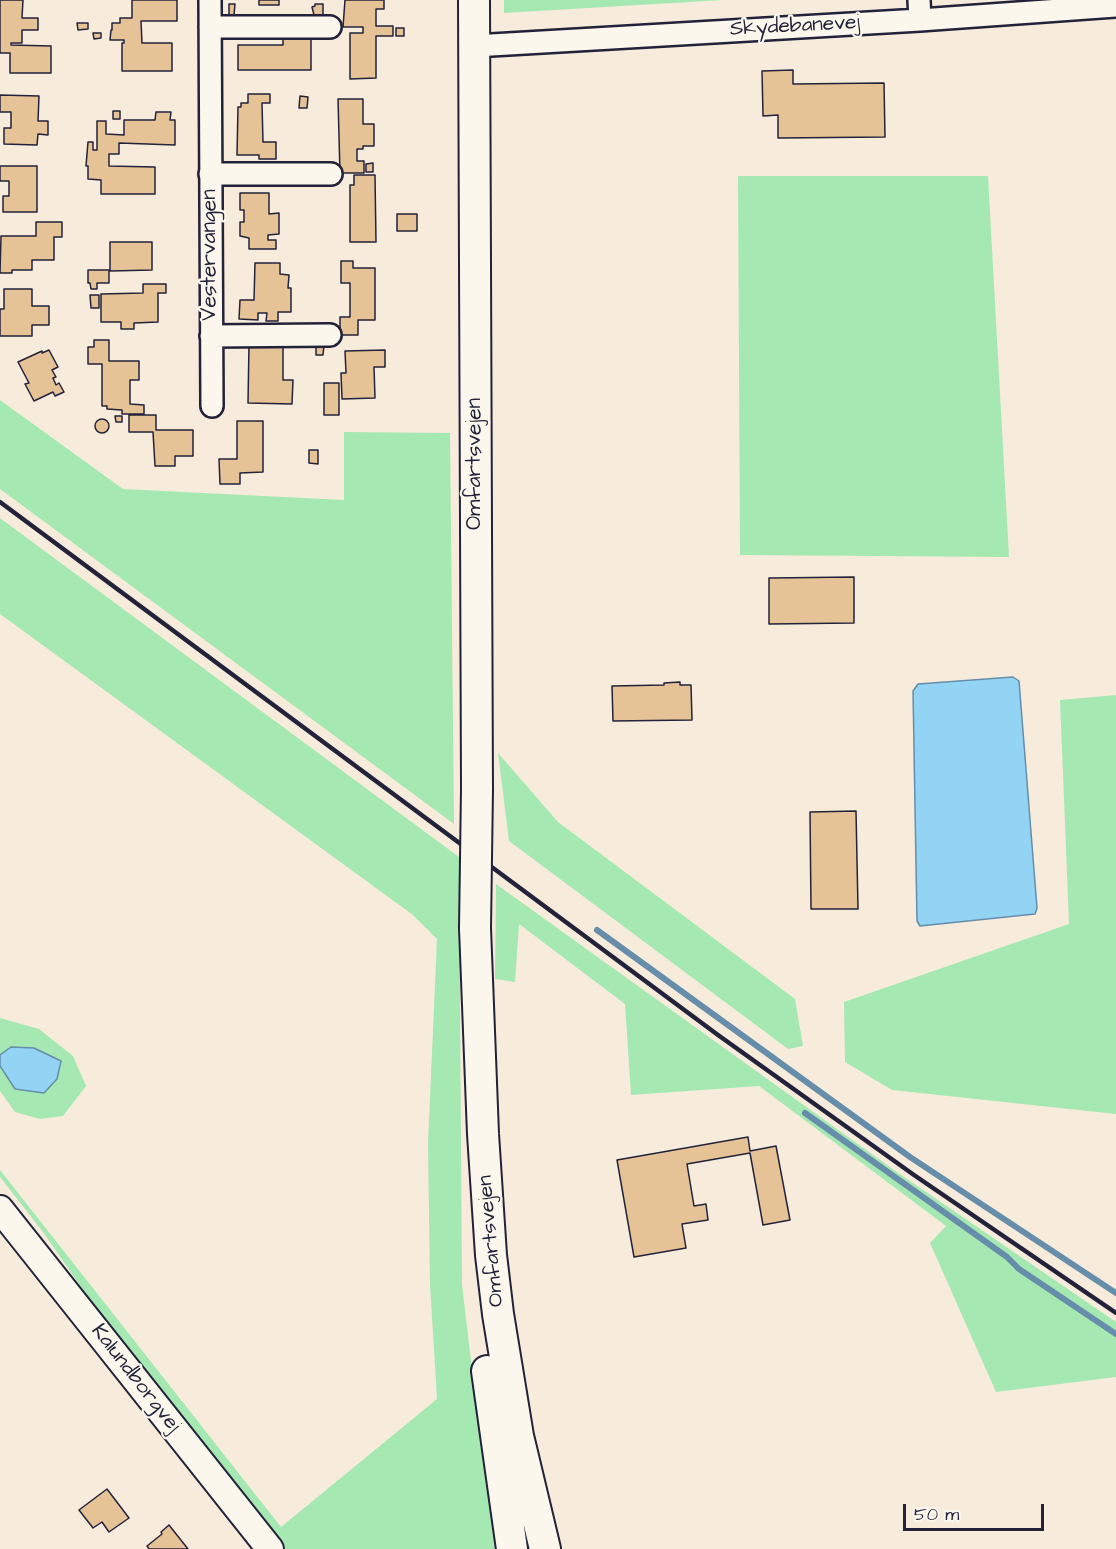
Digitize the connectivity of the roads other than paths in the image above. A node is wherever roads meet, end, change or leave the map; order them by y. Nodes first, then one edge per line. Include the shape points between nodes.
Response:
1 (210, 0) edge
2 (474, 0) edge
3 (1116, 6) edge
4 (920, 10) edge
5 (210, 27) junction
6 (330, 27) dead end
7 (474, 46) junction
8 (210, 174) junction
9 (331, 174) dead end
10 (330, 335) dead end
11 (211, 336) junction
12 (212, 406) dead end
13 (475, 928) junction
14 (0, 1209) edge
15 (270, 1549) edge
16 (512, 1549) edge
17 (544, 1549) edge

1 - 5 street, Vestervangen
2 - 7 main road, Omfartsvejen
3 - 4 street, Skydebanevej
4 - 7 street, Skydebanevej
5 - 6 street
5 - 8 street, Vestervangen
7 - 13 main road, Omfartsvejen, bridge
8 - 9 street, Vestervangen
8 - 11 street, Vestervangen
10 - 11 street, Vestervangen
11 - 12 street, Vestervangen
13 - 16 main road, Omfartsvejen via 474,1216 484,1348
13 - 17 main road, Omfartsvejen via 493,1274 518,1436
14 - 15 street, Kalundborgvej

